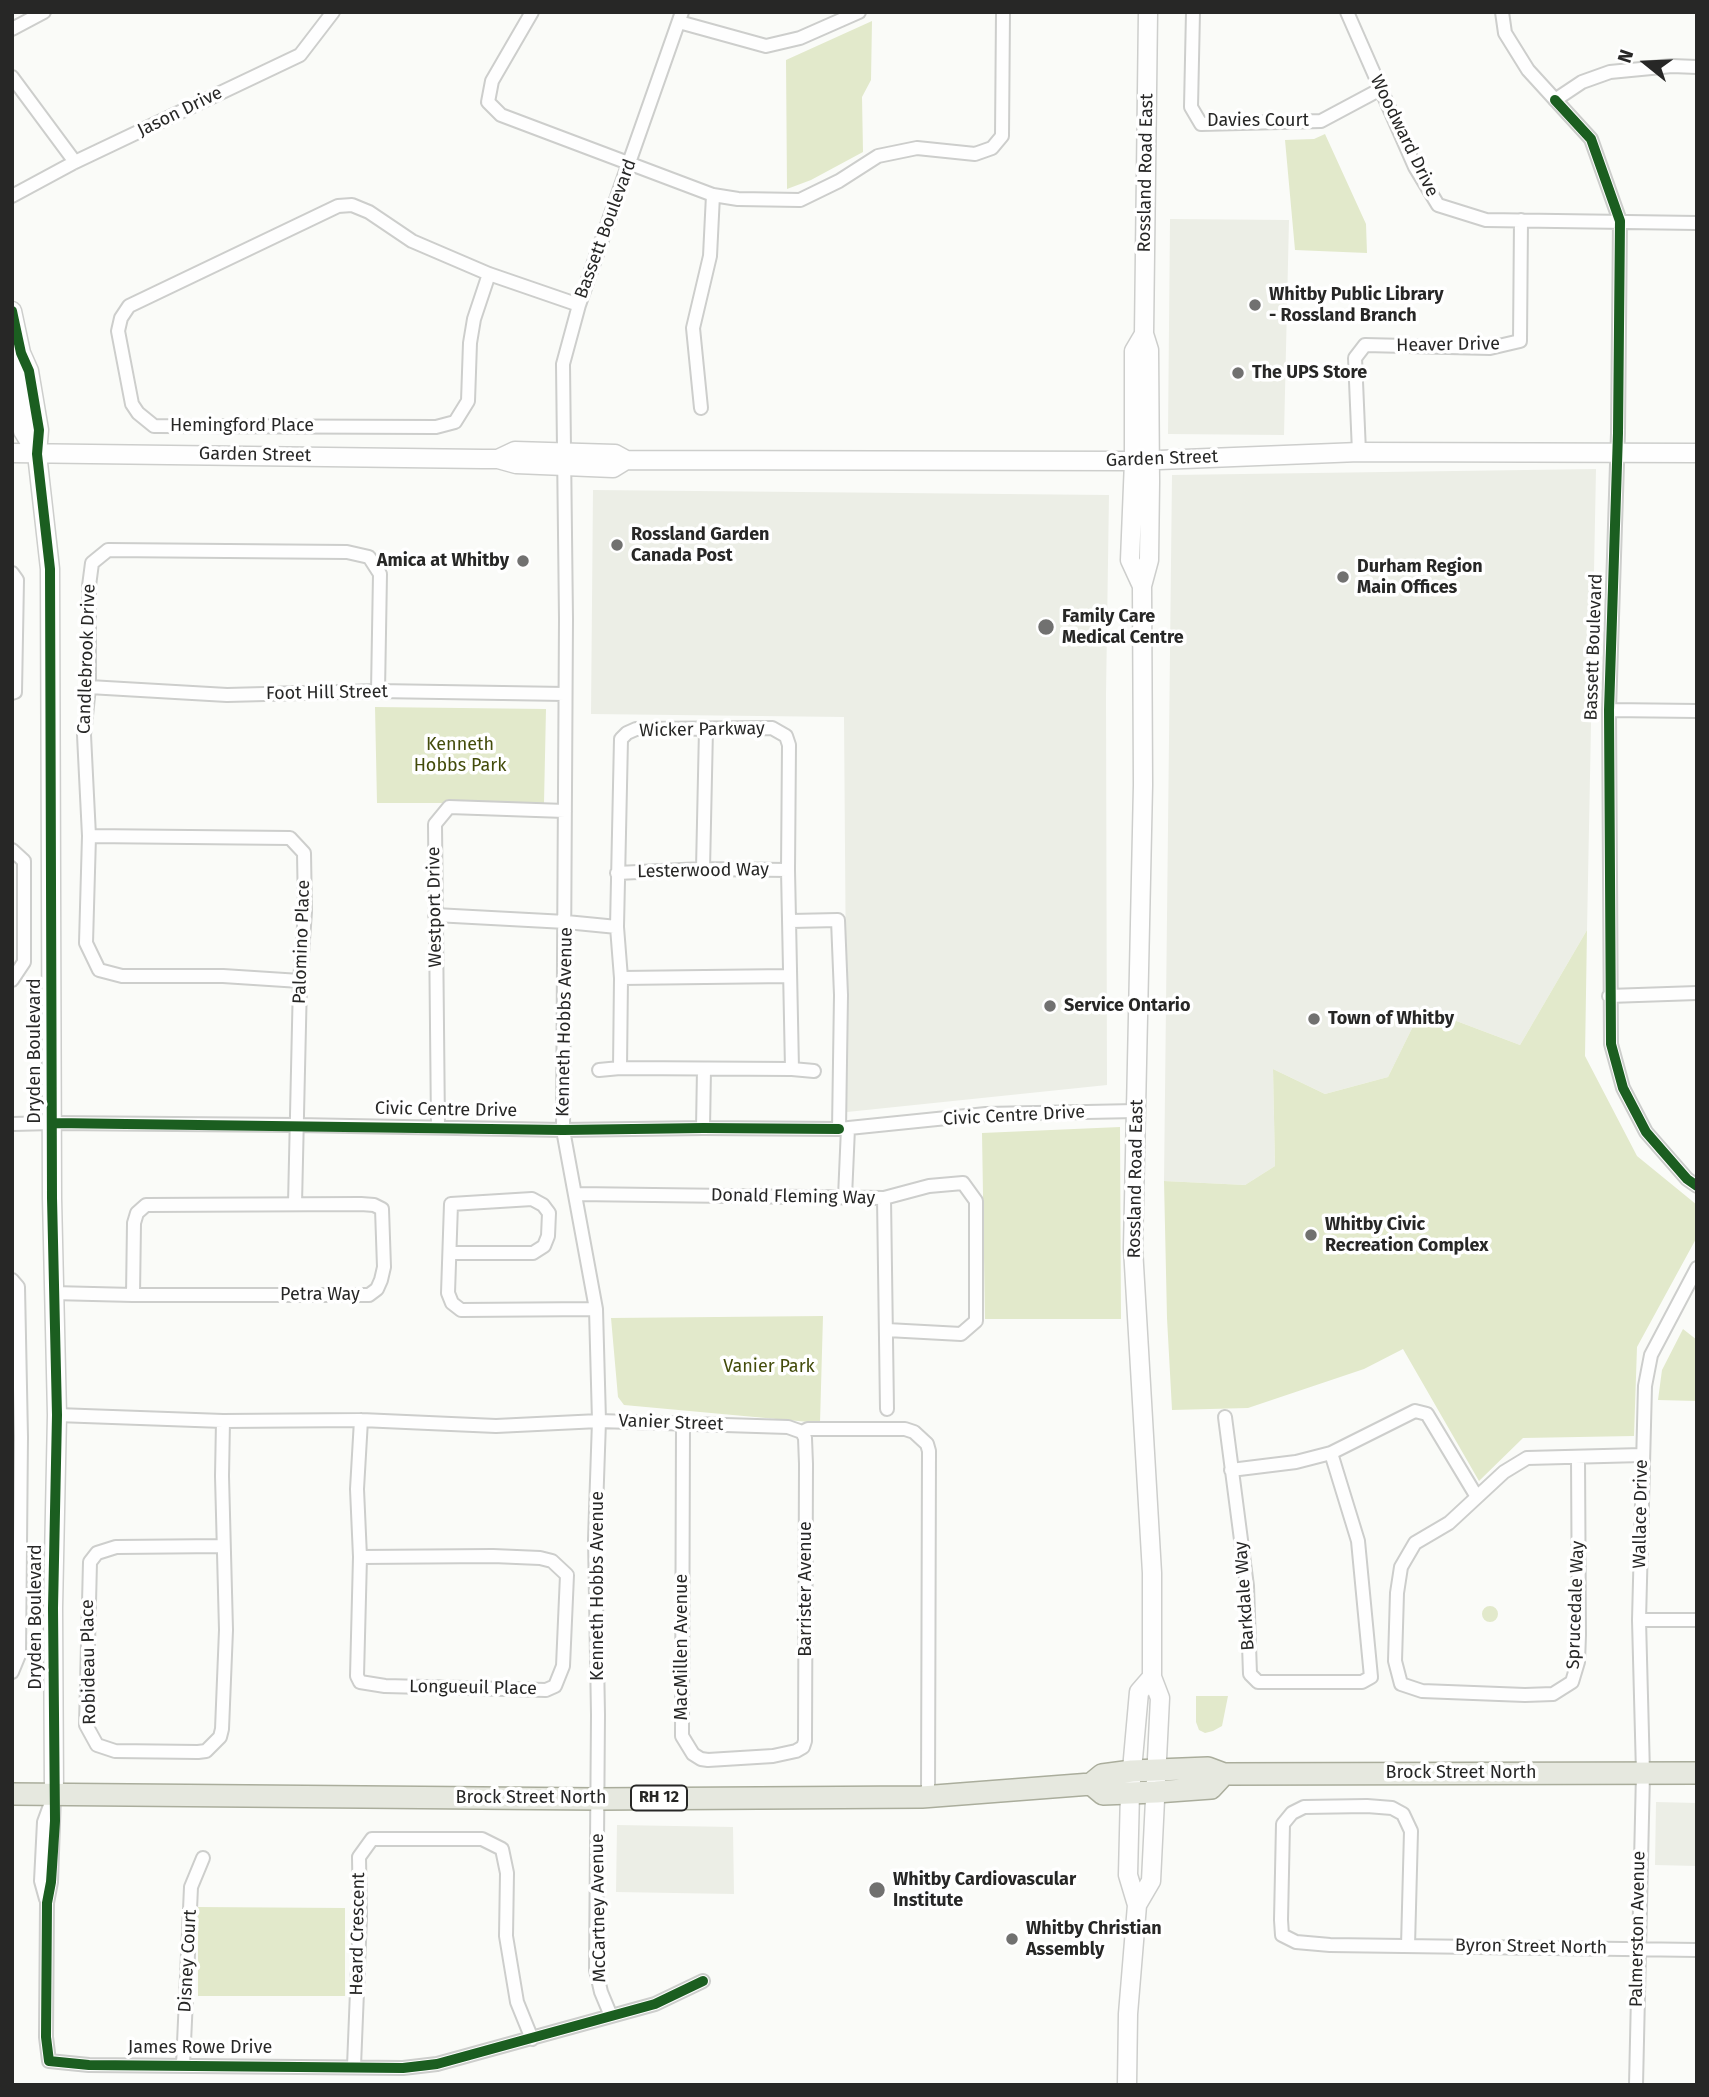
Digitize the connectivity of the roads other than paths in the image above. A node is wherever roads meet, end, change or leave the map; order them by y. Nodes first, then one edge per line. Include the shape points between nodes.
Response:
1 (44, 12) edge
2 (333, 12) edge
3 (532, 12) edge
4 (859, 12) edge
5 (1003, 12) edge
6 (1148, 12) edge
7 (1193, 12) edge
8 (1347, 12) edge
9 (1502, 12) edge
10 (681, 17) edge
11 (12, 29) edge
12 (1697, 66) edge
13 (12, 77) edge
14 (1379, 90) junction
15 (1555, 100) junction
16 (75, 162) junction
17 (629, 164) junction
18 (713, 195) junction
19 (12, 196) edge
20 (1521, 220) junction
21 (1620, 221) junction
22 (1697, 223) edge
23 (489, 274) junction
24 (579, 304) junction
25 (12, 311) edge
26 (701, 408) dead end
27 (1359, 452) junction
28 (1618, 452) junction
29 (12, 453) edge
30 (1697, 453) edge
31 (37, 454) junction
32 (565, 459) junction
33 (1142, 461) junction
34 (12, 573) edge
35 (89, 687) junction
36 (378, 691) junction
37 (12, 693) edge
38 (565, 694) junction
39 (1609, 710) junction
40 (1697, 711) edge
41 (706, 729) junction
42 (565, 811) junction
43 (89, 836) junction
44 (12, 850) edge
45 (703, 870) junction
46 (788, 870) junction
47 (617, 873) junction
48 (435, 915) junction
49 (791, 921) junction
50 (566, 922) junction
51 (617, 927) junction
52 (789, 976) junction
53 (621, 978) junction
54 (12, 980) edge
55 (300, 981) junction
56 (1697, 993) edge
57 (1609, 996) junction
58 (620, 1068) junction
59 (704, 1069) junction
60 (792, 1069) junction
61 (599, 1070) dead end
62 (814, 1071) dead end
63 (1136, 1111) junction
64 (52, 1123) junction
65 (12, 1124) edge
66 (297, 1125) junction
67 (438, 1127) junction
68 (704, 1128) junction
69 (844, 1129) junction
70 (563, 1130) junction
71 (1697, 1186) edge
72 (577, 1194) junction
73 (845, 1197) junction
74 (884, 1198) junction
75 (295, 1204) junction
76 (450, 1253) junction
77 (1697, 1268) edge
78 (12, 1280) edge
79 (53, 1293) junction
80 (133, 1295) junction
81 (596, 1309) junction
82 (887, 1330) junction
83 (887, 1409) dead end
84 (57, 1415) junction
85 (1225, 1417) dead end
86 (17, 1418) edge
87 (361, 1420) junction
88 (223, 1421) junction
89 (599, 1421) junction
90 (683, 1424) junction
91 (802, 1432) junction
92 (1331, 1454) junction
93 (1642, 1455) junction
94 (1578, 1457) junction
95 (1231, 1470) junction
96 (1477, 1497) junction
97 (223, 1546) junction
98 (359, 1557) junction
99 (1639, 1620) junction
100 (1697, 1620) edge
101 (12, 1672) edge
102 (1152, 1677) junction
103 (803, 1747) joint
104 (1157, 1770) junction
105 (1643, 1773) junction
106 (1697, 1773) edge
107 (1224, 1774) junction
108 (1131, 1781) junction
109 (1156, 1792) junction
110 (12, 1794) edge
111 (54, 1795) junction
112 (928, 1796) junction
113 (597, 1799) junction
114 (203, 1858) dead end
115 (1137, 1905) junction
116 (1408, 1946) junction
117 (1638, 1949) junction
118 (1697, 1950) edge
119 (703, 1981) dead end
120 (611, 2016) junction
121 (532, 2039) junction
122 (183, 2065) junction
123 (354, 2066) junction
124 (1127, 2085) edge
125 (1636, 2085) edge

1 - 11 street
2 - 16 street, Jason Drive via 300,55
3 - 17 street via 492,81 488,102 501,115
4 - 10 street via 800,38 766,46
5 - 18 street via 1002,136 992,148 975,154 917,148 878,156 800,200
6 - 33 street, Rossland Road East via 1144,334 1149,350
7 - 14 street, Davies Court via 1191,107 1201,124 1321,121
8 - 14 street, Woodward Drive
9 - 15 street, Bassett Boulevard via 1505,33 1528,70
10 - 17 street, Bassett Boulevard
12 - 15 street via 1610,72 1582,82
13 - 16 street
14 - 20 street, Woodward Drive via 1438,205 1486,220
15 - 21 street, Bassett Boulevard via 1591,139
16 - 19 street, Jason Drive
17 - 18 street
17 - 24 street, Bassett Boulevard
18 - 26 street via 710,256 693,328
20 - 21 street, Woodward Drive
20 - 27 street, Heaver Drive via 1520,341 1490,348 1365,345 1355,358
21 - 22 street, Woodward Drive
21 - 28 street, Bassett Boulevard
23 - 23 street, Hemingford Place via 412,241 369,212 352,205 338,206 130,306 118,331 132,404 154,426 436,427 455,422 468,401 474,319
23 - 24 street, Hemingford Place
24 - 32 street, Bassett Boulevard via 563,364
25 - 31 street, Dryden Boulevard via 29,371 39,430
27 - 28 street, Garden Street
27 - 33 street, Garden Street
28 - 30 street, Garden Street
28 - 39 street, Bassett Boulevard
29 - 31 street, Garden Street
31 - 32 street, Garden Street via 498,459 514,451
31 - 64 street, Dryden Boulevard via 50,569
32 - 33 street, Garden Street via 615,454 626,460
32 - 38 street, Kenneth Hobbs Avenue
33 - 63 street, Rossland Road East via 1149,560 1142,586
34 - 37 street via 17,580
35 - 36 street, Foot Hill Street via 227,695
35 - 36 street, Candlebrook Drive via 92,563 108,550 347,552 369,556 380,574
35 - 43 street, Candlebrook Drive via 84,735
36 - 38 street, Foot Hill Street
38 - 42 street, Kenneth Hobbs Avenue
39 - 40 street
39 - 57 street, Bassett Boulevard
41 - 45 street
41 - 46 street, Wicker Parkway via 772,728 786,736
41 - 47 street, Wicker Parkway via 636,729 621,739
42 - 48 street, Westport Drive via 449,807 435,824
42 - 50 street, Kenneth Hobbs Avenue
43 - 55 street, Candlebrook Drive via 86,943 99,970 122,976
43 - 55 street, Palomino Place via 290,838 304,853 306,912
44 - 54 street via 24,861 24,962
45 - 46 street, Lesterwood Way
45 - 47 street, Lesterwood Way
46 - 49 street, Wicker Parkway
47 - 51 street, Wicker Parkway
48 - 50 street
48 - 67 street, Westport Drive
49 - 52 street, Wicker Parkway
49 - 69 street via 838,920
50 - 51 street
50 - 70 street, Kenneth Hobbs Avenue
51 - 53 street, Wicker Parkway
52 - 53 street
52 - 60 street, Wicker Parkway
53 - 58 street, Wicker Parkway
55 - 66 street, Palomino Place
56 - 57 street
57 - 71 street, Bassett Boulevard via 1611,1044 1623,1088 1647,1132
58 - 59 street
58 - 61 street
59 - 60 street
59 - 68 street
60 - 62 street
63 - 69 street, Civic Centre Drive via 986,1114
63 - 102 street, Rossland Road East via 1133,1248 1152,1573
64 - 65 street, Civic Centre Drive
64 - 66 street, Civic Centre Drive
64 - 79 street, Dryden Boulevard
66 - 67 street, Civic Centre Drive
66 - 75 street
67 - 70 street, Civic Centre Drive
68 - 69 street, Civic Centre Drive
68 - 70 street, Civic Centre Drive
69 - 73 street
70 - 72 street, Kenneth Hobbs Avenue
72 - 73 street, Donald Fleming Way
72 - 81 street, Kenneth Hobbs Avenue
73 - 74 street, Donald Fleming Way
74 - 82 street, Donald Fleming Way
74 - 82 street via 963,1183 976,1201 976,1321 961,1334
75 - 80 street, Petra Way via 146,1205 134,1223
75 - 80 street, Petra Way via 361,1204 382,1209 384,1267 377,1289 369,1295
76 - 76 street via 451,1204 532,1199 549,1213 548,1236 544,1246 533,1253
76 - 81 street via 448,1293 461,1310
77 - 93 street, Wallace Drive via 1651,1355
78 - 86 street via 18,1287
79 - 80 street, Petra Way
79 - 84 street, Dryden Boulevard
81 - 89 street, Kenneth Hobbs Avenue
82 - 83 street, Donald Fleming Way
84 - 88 street, Vanier Street
84 - 111 street, Dryden Boulevard
85 - 95 street, Barkdale Way
86 - 101 street via 19,1655
87 - 88 street, Vanier Street
87 - 89 street, Vanier Street via 496,1426
87 - 98 street, Longueuil Place
88 - 97 street, Robideau Place
89 - 90 street, Vanier Street
89 - 113 street, Kenneth Hobbs Avenue
90 - 91 street, Vanier Street via 788,1427
90 - 103 street, MacMillen Avenue via 682,1736 693,1754 708,1760 773,1756
91 - 103 street, Barrister Avenue via 806,1464
91 - 112 street, Vanier Street via 905,1429 927,1444
92 - 95 street
92 - 95 street, Barkdale Way via 1358,1541 1371,1677 1362,1682 1258,1682 1250,1674 1247,1586
92 - 96 street via 1415,1411 1427,1413
93 - 94 street
93 - 99 street, Wallace Drive
94 - 96 street via 1527,1458
94 - 96 street, Sprucedale Way via 1578,1662 1572,1682 1553,1694 1422,1691 1401,1684 1395,1661 1401,1567 1415,1543
97 - 97 street, Robideau Place via 116,1547 97,1553 90,1562 86,1725 97,1745 115,1751 198,1752 206,1751 220,1737 226,1630
98 - 98 street, Longueuil Place via 360,1682 555,1686 563,1666 567,1575 552,1561 493,1556
99 - 100 street
99 - 105 street, Wallace Drive
102 - 104 street, Rossland Road East via 1160,1698
102 - 108 street via 1139,1692
104 - 107 main road, Brock Street North via 1208,1768
104 - 108 main road, Brock Street North / RH 12
104 - 109 street, Rossland Road East
105 - 106 main road, Brock Street North
105 - 107 main road, Brock Street North
105 - 117 street, Palmerston Avenue
107 - 109 main road, Brock Street North via 1211,1788
108 - 109 main road, Brock Street North / RH 12
108 - 112 main road, Brock Street North / RH 12 via 1102,1775 1091,1784
108 - 115 street via 1128,1875
109 - 115 street, Rossland Road East via 1151,1881
110 - 111 main road, Brock Street North / RH 12
111 - 113 main road, Brock Street North / RH 12
111 - 122 street, James Rowe Drive via 47,1903 49,2061
112 - 113 main road, Brock Street North / RH 12
113 - 120 street, McCartney Avenue via 596,1970
114 - 122 street, Disney Court via 191,1887
115 - 124 street
116 - 116 street, Byron Street North via 1296,1942 1282,1935 1283,1824 1292,1813 1304,1807 1367,1806 1403,1814 1411,1832
116 - 117 street, Byron Street North
117 - 118 street, Byron Street North
117 - 125 street, Palmerston Avenue
119 - 120 street, James Rowe Drive via 654,2004
120 - 121 street, James Rowe Drive
121 - 123 street, James Rowe Drive via 437,2064
121 - 123 street, Heard Crescent via 517,2002 506,1936 507,1873 502,1849 482,1839 372,1839 359,1857
122 - 123 street, James Rowe Drive

